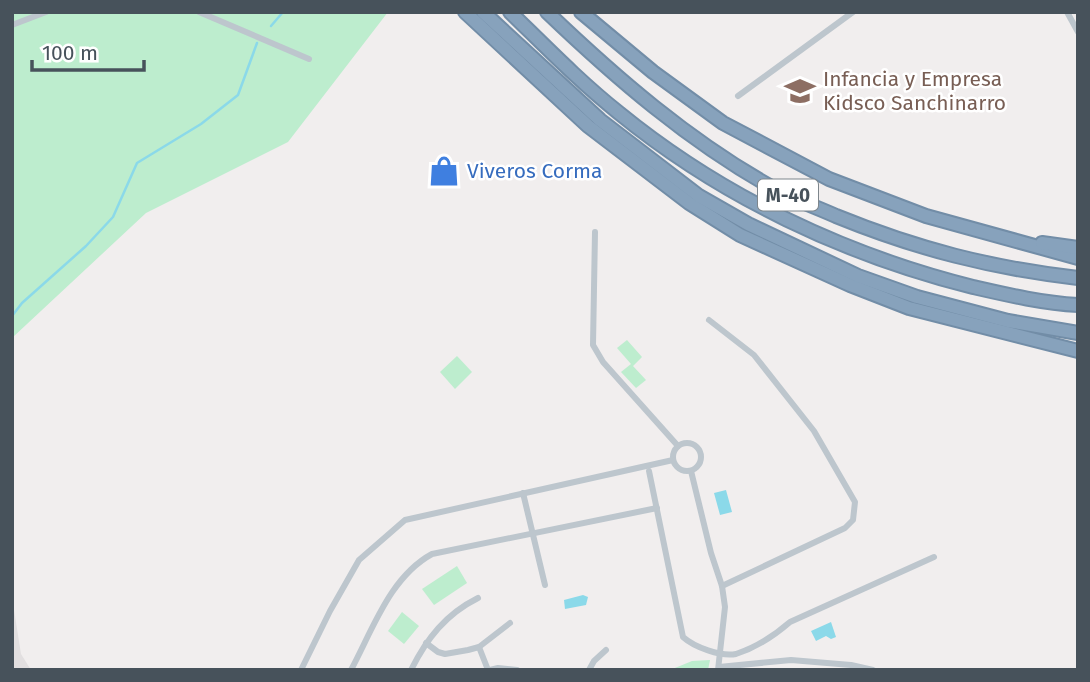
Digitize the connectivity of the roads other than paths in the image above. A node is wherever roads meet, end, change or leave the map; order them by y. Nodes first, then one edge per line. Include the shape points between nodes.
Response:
1 (46, 12) edge
2 (199, 12) edge
3 (465, 12) edge
4 (483, 12) edge
5 (510, 12) edge
6 (547, 12) edge
7 (580, 12) edge
8 (853, 12) edge
9 (1067, 12) edge
10 (12, 25) edge
11 (1078, 32) edge
12 (309, 59) dead end
13 (738, 96) dead end
14 (595, 232) dead end
15 (1007, 238) junction
16 (1078, 248) edge
17 (1078, 258) edge
18 (1078, 278) edge
19 (1078, 305) edge
20 (709, 320) dead end
21 (1078, 333) edge
22 (1078, 351) edge
23 (678, 446) junction
24 (673, 460) junction
25 (649, 471) dead end
26 (691, 471) junction
27 (523, 492) junction
28 (657, 508) junction
29 (532, 534) junction
30 (934, 557) dead end
31 (545, 585) dead end
32 (722, 586) junction
33 (478, 598) dead end
34 (510, 623) dead end
35 (426, 643) junction
36 (479, 647) junction
37 (606, 650) dead end
38 (720, 652) junction
39 (718, 668) edge
40 (301, 670) edge
41 (351, 670) edge
42 (411, 670) edge
43 (489, 670) edge
44 (517, 670) edge
45 (589, 670) edge
46 (873, 670) edge

1 - 10 street
2 - 12 street
3 - 22 highway via 588,126 689,203 740,235 909,308
4 - 21 highway via 600,120 699,195 748,224 858,276 917,297
5 - 19 highway, M-40 via 617,113 709,178 764,208 868,256 929,276 1008,295
6 - 18 highway, M-40 via 675,125 774,188 933,252 1019,271
7 - 15 highway via 723,123 774,151 876,198
8 - 13 street
9 - 11 street
14 - 23 street via 593,345
15 - 16 highway
15 - 17 highway
20 - 32 street via 754,355 796,405 855,502 853,520 845,528
23 - 24 street
23 - 26 street via 691,443 700,450 701,463
24 - 26 street via 680,469
24 - 27 street
25 - 28 street
26 - 32 street
27 - 29 street
27 - 40 street via 405,520 359,560
28 - 29 street
28 - 38 street via 683,637 693,647
29 - 31 street
29 - 41 street via 432,554 415,564 399,581
30 - 38 street via 790,622 775,635 734,654
32 - 38 street via 725,607
33 - 35 street via 447,618
34 - 36 street
35 - 36 street via 446,654
35 - 42 street
36 - 43 street
37 - 45 street
38 - 39 street
39 - 46 street via 791,660
43 - 44 street

